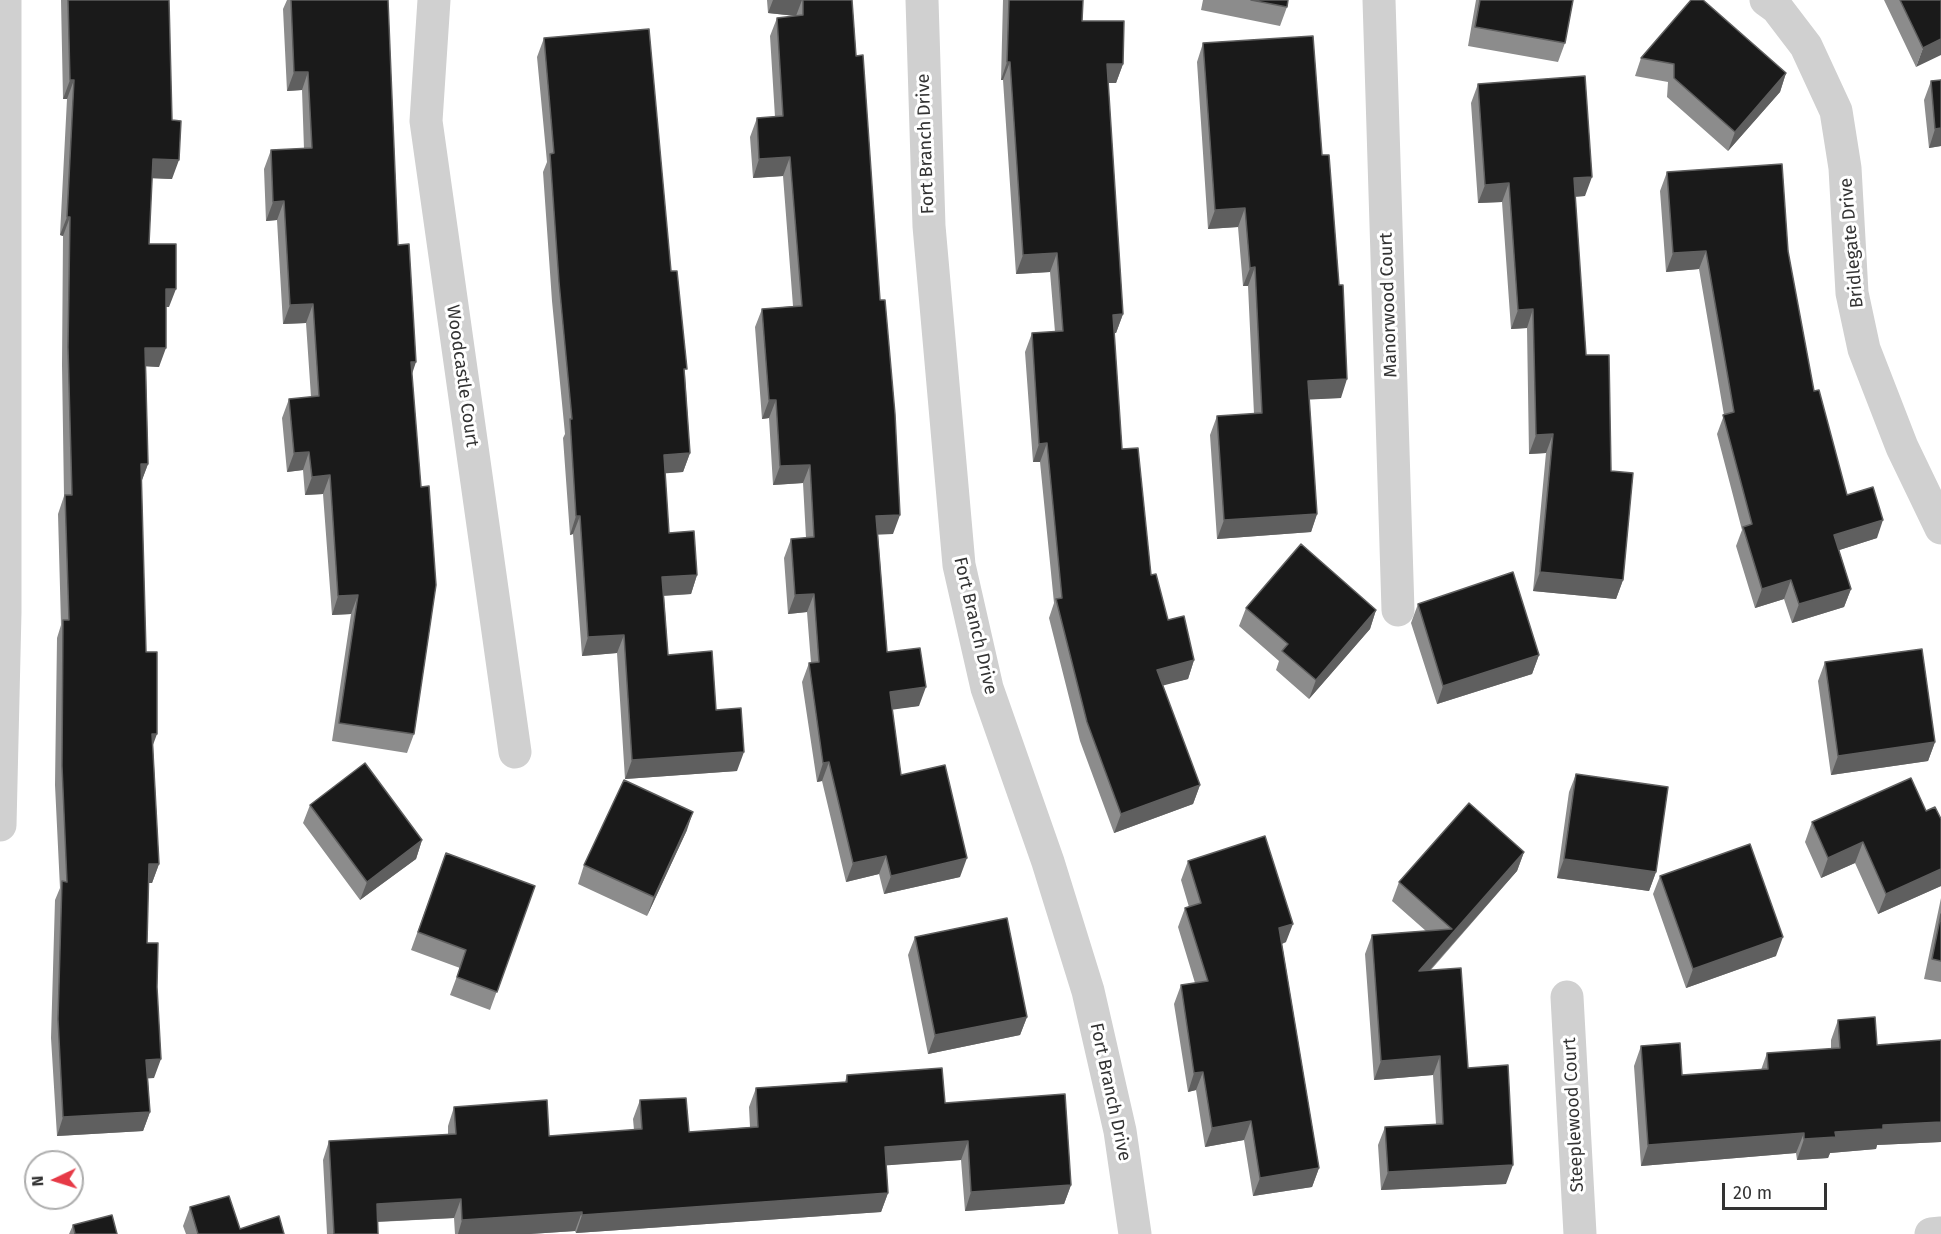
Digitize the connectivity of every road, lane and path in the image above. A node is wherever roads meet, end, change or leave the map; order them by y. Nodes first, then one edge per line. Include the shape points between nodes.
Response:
1 (5, 0) edge
2 (434, 0) edge
3 (922, 0) edge
4 (1379, 0) edge
5 (1766, 0) edge
6 (1941, 528) edge
7 (1398, 610) dead end
8 (515, 752) dead end
9 (0, 825) edge
10 (1567, 997) dead end
11 (1941, 1233) edge
12 (1135, 1234) edge
13 (1580, 1234) edge
14 (1931, 1234) edge

1 - 9 street via 5,612
2 - 8 street, Woodcastle Court via 426,120
3 - 12 street, Fort Branch Drive via 928,226 959,565 987,688 1048,862 1088,992 1120,1131
4 - 7 street, Manorwood Court
5 - 6 street, Bridlegate Drive via 1777,8 1806,46 1836,111 1845,168 1852,293 1864,349 1902,447
10 - 13 street, Steeplewood Court
11 - 14 street

